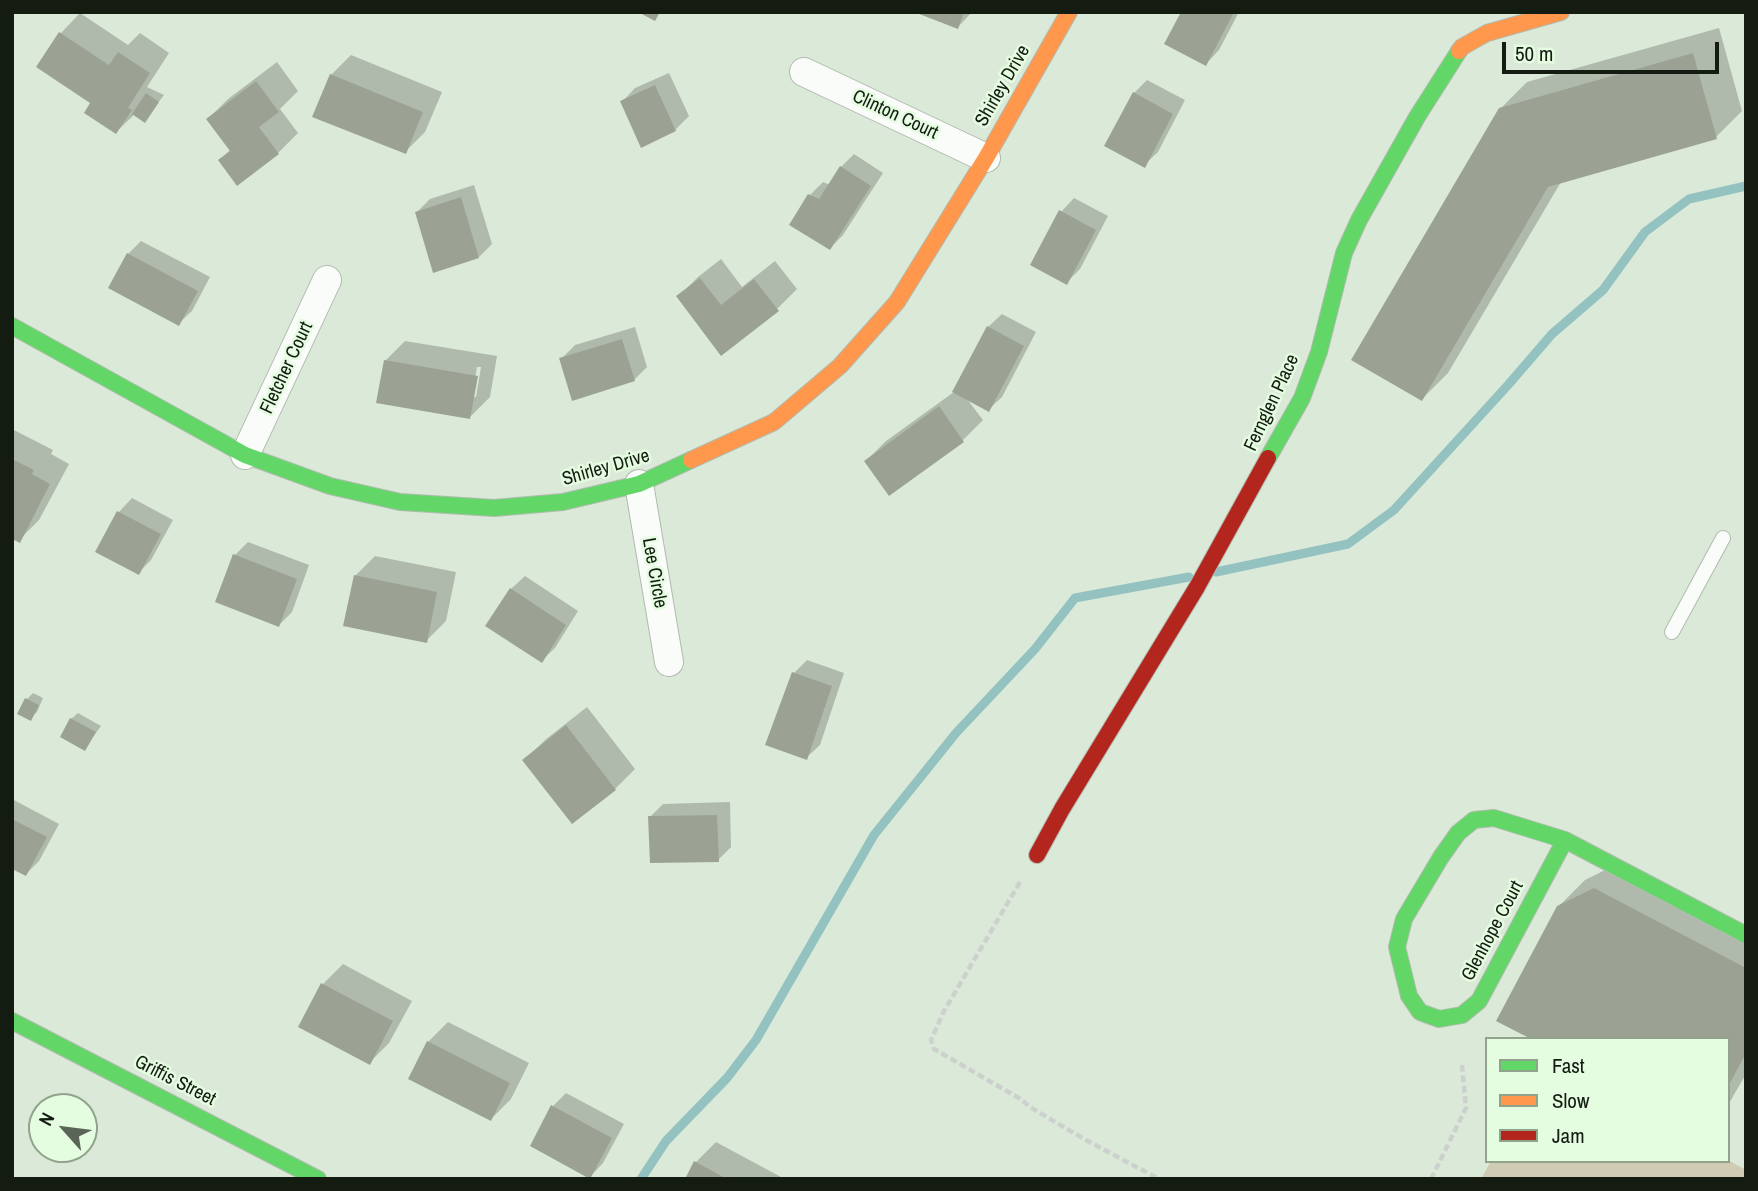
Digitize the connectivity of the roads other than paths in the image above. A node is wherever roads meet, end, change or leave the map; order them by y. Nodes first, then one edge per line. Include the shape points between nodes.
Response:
1 (1069, 12) edge
2 (1561, 12) edge
3 (804, 72) dead end
4 (986, 158) junction
5 (327, 280) dead end
6 (12, 326) edge
7 (245, 455) junction
8 (639, 484) junction
9 (1723, 538) dead end
10 (1672, 632) dead end
11 (669, 662) dead end
12 (1565, 840) junction
13 (1037, 855) road end
14 (1746, 935) edge
15 (12, 1021) edge
16 (318, 1179) edge

1 - 4 street, Shirley Drive
2 - 13 street, Fernglen Place via 1487,33 1462,47 1428,99 1344,253 1319,352 1297,409
3 - 4 street, Clinton Court
4 - 8 street, Shirley Drive via 897,302 841,366 774,422
5 - 7 street, Fletcher Court
6 - 7 street, Shirley Drive
7 - 8 street, Shirley Drive via 330,486 400,502 494,508 563,502
8 - 11 street, Lee Circle
9 - 10 lane
12 - 12 street, Glenhope Court via 1494,818 1474,820 1458,833 1404,919 1396,947 1409,996 1420,1012 1439,1018 1462,1015 1479,1001
12 - 14 street, Glenhope Court
15 - 16 street, Griffis Street

